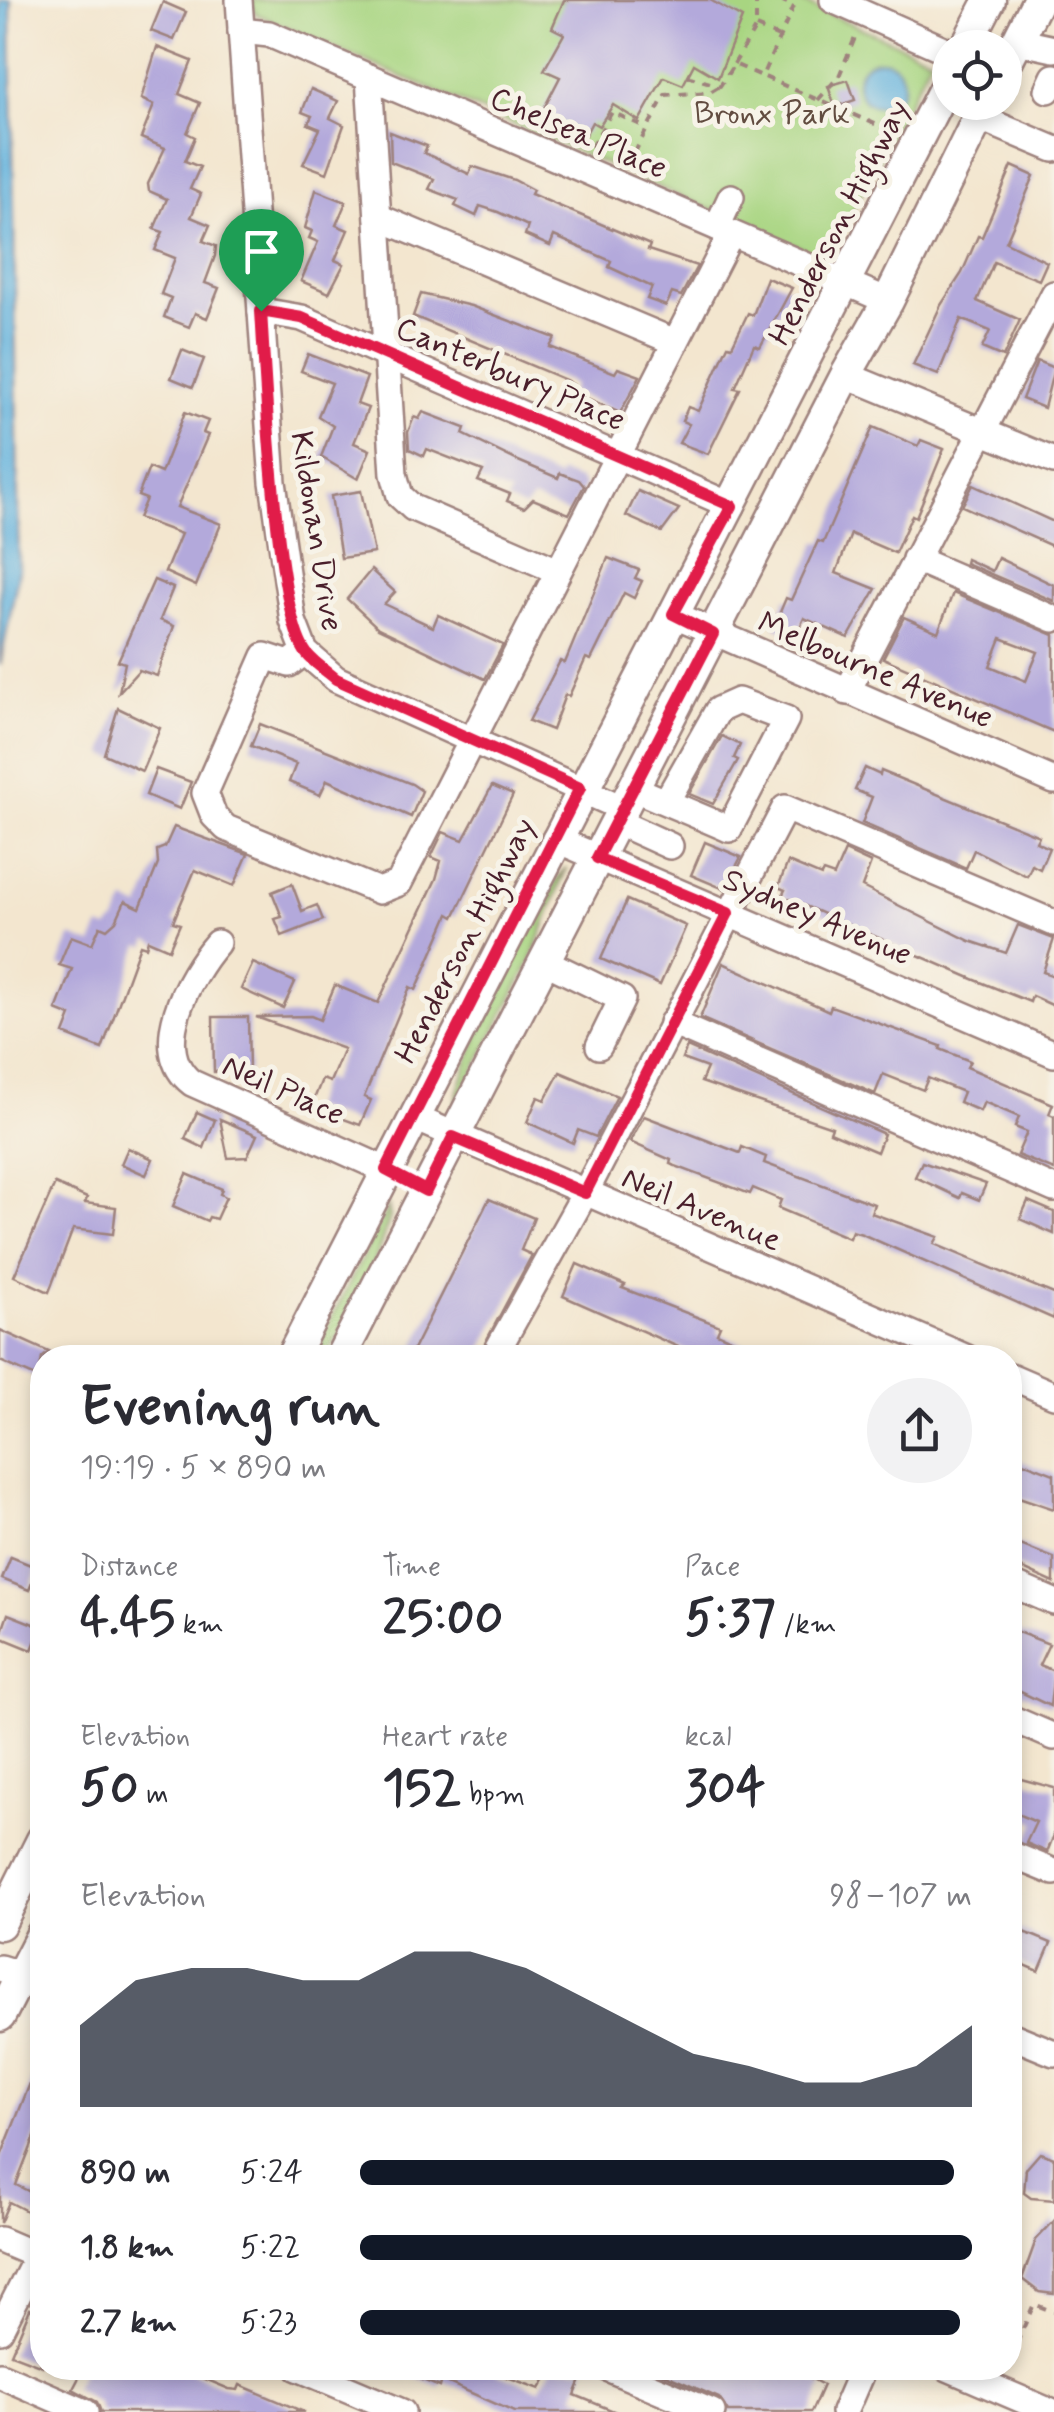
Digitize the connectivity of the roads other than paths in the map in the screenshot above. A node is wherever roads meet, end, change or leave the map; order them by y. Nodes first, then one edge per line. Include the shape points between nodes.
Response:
1 (239, 0) edge
2 (834, 0) edge
3 (990, 0) edge
4 (1038, 0) edge
5 (974, 30) edge
6 (241, 31) junction
7 (1022, 31) edge
8 (932, 44) edge
9 (1054, 48) edge
10 (1022, 52) edge
11 (369, 76) junction
12 (932, 114) edge
13 (973, 120) edge
14 (1002, 120) edge
15 (1054, 149) edge
16 (730, 197) dead end
17 (378, 217) junction
18 (724, 230) junction
19 (848, 284) junction
20 (888, 301) junction
21 (1052, 302) edge
22 (261, 311) junction
23 (676, 342) junction
24 (386, 355) junction
25 (846, 376) junction
26 (980, 430) junction
27 (620, 455) junction
28 (1054, 462) edge
29 (732, 506) junction
30 (915, 559) junction
31 (558, 570) junction
32 (673, 614) junction
33 (1054, 619) edge
34 (713, 634) junction
35 (305, 652) junction
36 (847, 692) junction
37 (469, 738) junction
38 (1054, 780) edge
39 (580, 788) junction
40 (666, 802) junction
41 (623, 806) junction
42 (555, 840) junction
43 (670, 846) dead end
44 (597, 858) junction
45 (728, 913) junction
46 (1054, 923) edge
47 (217, 943) dead end
48 (544, 961) junction
49 (672, 1024) junction
50 (599, 1046) dead end
51 (1054, 1054) edge
52 (413, 1116) junction
53 (453, 1137) junction
54 (386, 1170) junction
55 (1054, 1189) edge
56 (426, 1191) junction
57 (585, 1193) junction
58 (298, 1345) edge
59 (347, 1345) edge
60 (501, 1345) edge
61 (937, 1345) edge
62 (1022, 1381) edge
63 (1054, 1395) edge
64 (1022, 1588) edge
65 (1054, 1602) edge
66 (1022, 1723) edge
67 (1054, 1736) edge
68 (1022, 1859) edge
69 (30, 1864) edge
70 (1054, 1872) edge
71 (0, 1924) edge
72 (21, 1975) edge
73 (0, 2016) edge
74 (1022, 2040) edge
75 (1054, 2053) edge
76 (0, 2240) edge
77 (30, 2250) edge
78 (30, 2274) edge
79 (0, 2330) edge
80 (0, 2376) edge
81 (326, 2380) edge
82 (636, 2380) edge
83 (857, 2380) edge
84 (976, 2380) edge
85 (85, 2412) edge
86 (402, 2412) edge
87 (712, 2412) edge
88 (844, 2412) edge
89 (1052, 2412) edge

1 - 6 street, Kildonan Drive
2 - 8 street
3 - 5 main road
4 - 7 main road
6 - 11 street, Chelsea Place via 269,34
6 - 22 street, Kildonan Drive
9 - 10 street
11 - 17 street
11 - 18 street, Chelsea Place
12 - 19 main road, Henderson Highway
13 - 20 main road
14 - 15 street
16 - 18 street
17 - 23 street
17 - 24 street
18 - 19 street, Chelsea Place
18 - 23 street
19 - 20 street, Chelsea Place
19 - 29 main road, Henderson Highway
20 - 25 main road
21 - 26 street
22 - 24 street, Canterbury Place via 302,318
22 - 35 street, Kildonan Drive via 273,482 292,620
23 - 27 street
24 - 27 street, Canterbury Place
24 - 31 street via 400,496 413,508
25 - 26 street
25 - 34 main road
26 - 28 street
26 - 30 street
27 - 29 street, Canterbury Place
27 - 31 street
29 - 32 main road, Henderson Highway
30 - 33 street
30 - 36 street
31 - 37 street
32 - 34 street, Melbourne Avenue
32 - 39 main road, Henderson Highway
34 - 36 street, Melbourne Avenue
34 - 41 main road
35 - 37 street, Kildonan Drive via 336,679
35 - 37 street, Kildonan Drive via 288,664 265,656 205,793 226,828 379,891 398,883
36 - 38 street, Melbourne Avenue
37 - 39 street, Kildonan Drive
39 - 41 street, Kildonan Drive
39 - 42 main road, Henderson Highway
40 - 40 street via 729,829 786,719 738,701 718,710
40 - 41 street
41 - 43 street
41 - 44 main road
42 - 44 street, Sydney Avenue
42 - 52 main road, Henderson Highway
44 - 45 street, Sydney Avenue
44 - 48 main road
45 - 46 street via 785,808
45 - 49 street
45 - 51 street, Sydney Avenue
47 - 54 street, Neil Place via 176,1020 170,1049 177,1072
48 - 50 street via 622,998
48 - 53 main road
49 - 55 street
49 - 57 street
52 - 53 street, Neil Avenue
52 - 54 main road, Henderson Highway
53 - 56 main road
53 - 57 street, Neil Avenue
54 - 56 main road
54 - 58 main road, Henderson Highway
56 - 59 main road
57 - 60 street
57 - 61 street, Neil Avenue
62 - 63 street
64 - 65 street
66 - 67 street
68 - 70 street
69 - 71 main road
72 - 73 main road
74 - 75 street
76 - 77 street
78 - 79 street
80 - 85 street
81 - 86 street
82 - 87 street
83 - 88 street
84 - 89 street

